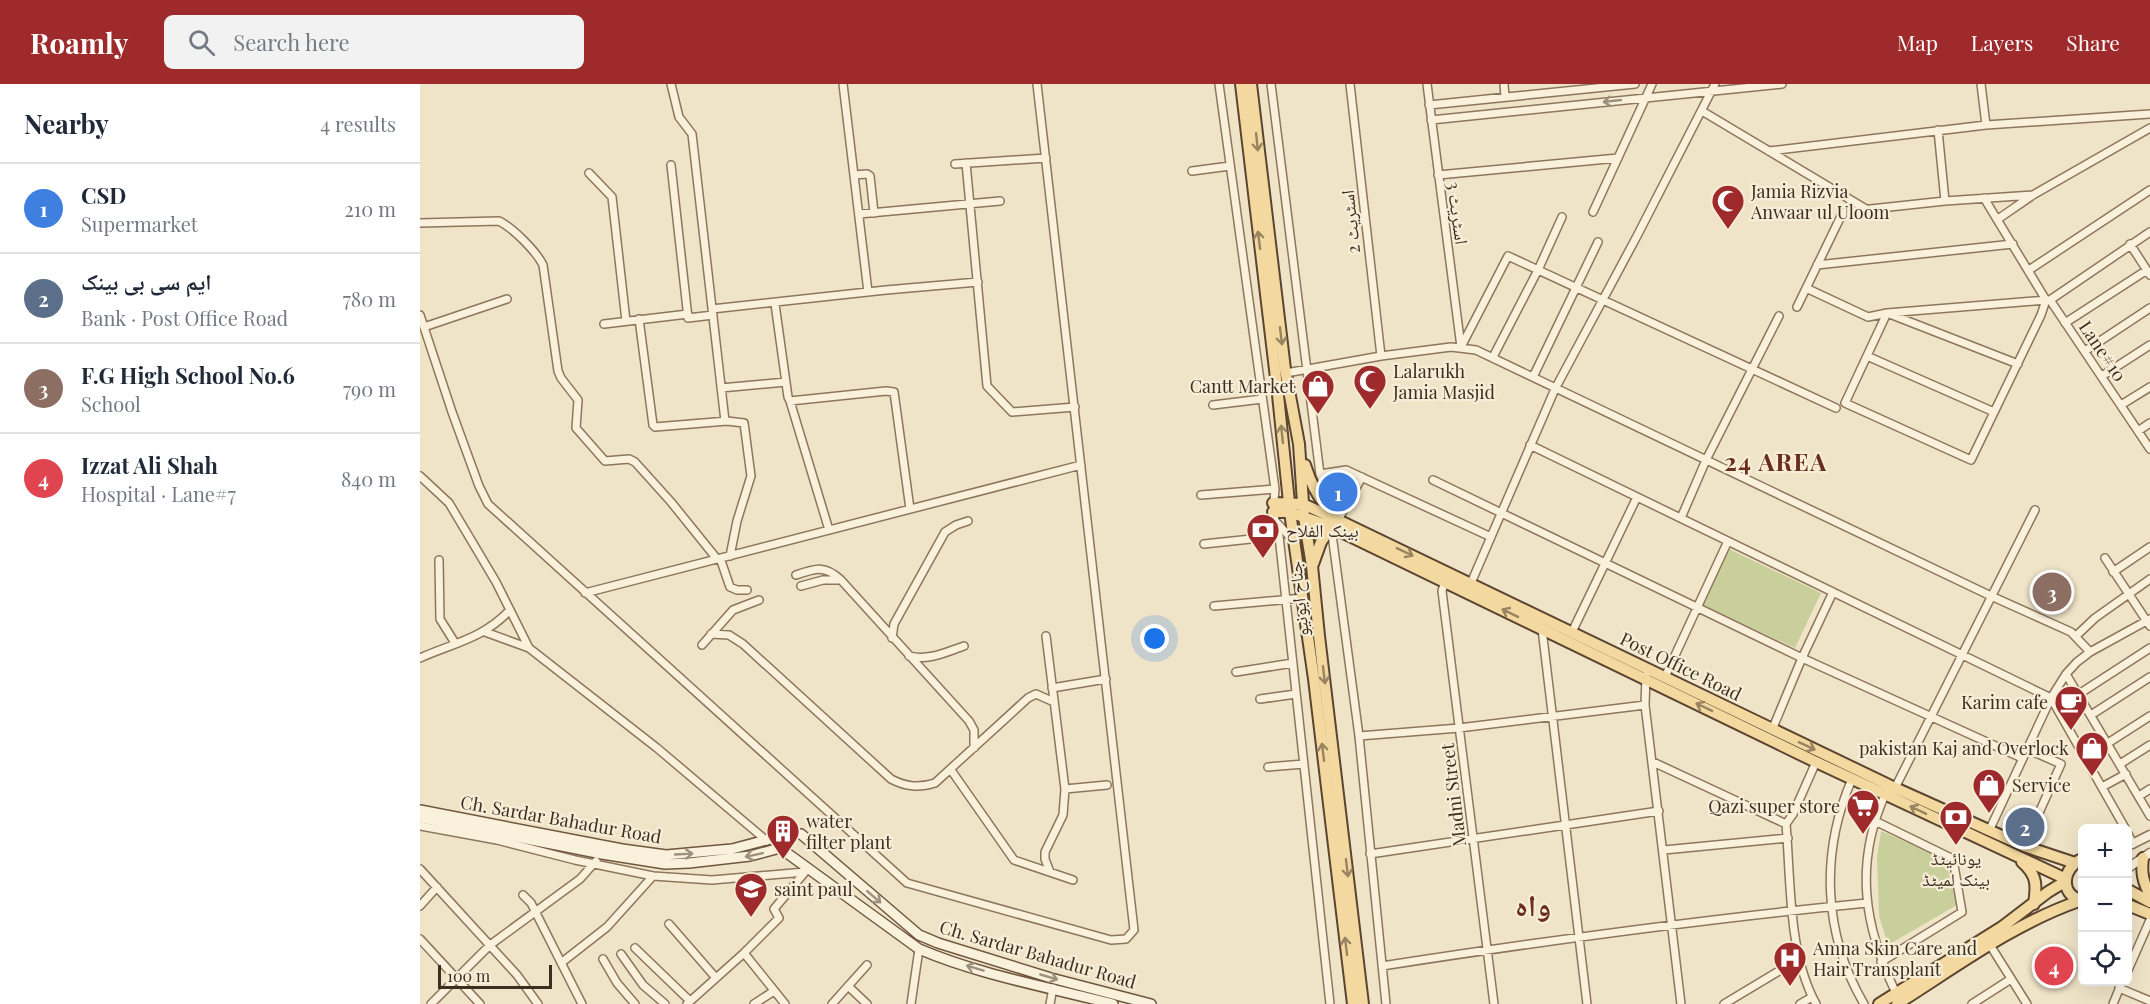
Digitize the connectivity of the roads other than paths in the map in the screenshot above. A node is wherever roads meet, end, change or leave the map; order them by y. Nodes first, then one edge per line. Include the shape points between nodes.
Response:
1 (671, 84) edge
2 (843, 84) edge
3 (1037, 84) edge
4 (1219, 84) edge
5 (1241, 84) edge
6 (1251, 84) edge
7 (1271, 84) edge
8 (1350, 84) edge
9 (1426, 84) edge
10 (1504, 84) edge
11 (1635, 84) edge
12 (1652, 84) edge
13 (1782, 84) edge
14 (1982, 84) edge
15 (1575, 87) edge
16 (1713, 88) edge
17 (1505, 97) junction
18 (1645, 98) junction
19 (1429, 105) junction
20 (1702, 111) junction
21 (2150, 114) edge
22 (1431, 120) junction
23 (1986, 125) junction
24 (2150, 128) edge
25 (1938, 130) junction
26 (1769, 151) junction
27 (1046, 158) junction
28 (1618, 158) junction
29 (966, 163) junction
30 (955, 164) dead end
31 (671, 165) dead end
32 (1230, 166) junction
33 (1192, 171) dead end
34 (589, 173) dead end
35 (854, 175) junction
36 (1438, 175) junction
37 (2150, 190) edge
38 (2033, 195) junction
39 (1984, 198) junction
40 (1849, 200) junction
41 (1000, 201) dead end
42 (1945, 201) junction
43 (972, 205) junction
44 (1866, 209) junction
45 (1593, 212) dead end
46 (1843, 212) junction
47 (874, 213) junction
48 (859, 214) junction
49 (1562, 217) dead end
50 (1998, 219) junction
51 (420, 223) edge
52 (2150, 232) edge
53 (1598, 242) dead end
54 (2013, 244) junction
55 (2130, 244) junction
56 (1817, 265) junction
57 (1538, 270) junction
58 (2029, 270) junction
59 (2148, 272) edge
60 (978, 282) junction
61 (1576, 288) junction
62 (1806, 288) junction
63 (868, 292) junction
64 (507, 299) dead end
65 (2048, 300) junction
66 (1602, 301) junction
67 (775, 304) junction
68 (1797, 307) dead end
69 (2150, 308) edge
70 (713, 312) junction
71 (1887, 313) junction
72 (688, 314) junction
73 (420, 315) edge
74 (1779, 316) dead end
75 (639, 319) junction
76 (626, 321) junction
77 (2065, 323) junction
78 (604, 324) dead end
79 (424, 327) junction
80 (2150, 345) edge
81 (1461, 347) junction
82 (2085, 351) junction
83 (1381, 356) junction
84 (1867, 356) junction
85 (1493, 357) junction
86 (2018, 364) junction
87 (1752, 368) junction
88 (1306, 370) junction
89 (1286, 373) junction
90 (2102, 376) junction
91 (1533, 377) junction
92 (786, 382) junction
93 (2150, 387) edge
94 (721, 388) junction
95 (1555, 389) junction
96 (1262, 399) junction
97 (790, 401) junction
98 (1213, 405) dead end
99 (2121, 405) junction
100 (1075, 407) junction
101 (1836, 408) dead end
102 (1994, 412) junction
103 (725, 421) junction
104 (2150, 423) edge
105 (2138, 431) junction
106 (1299, 444) junction
107 (1530, 445) junction
108 (2150, 449) edge
109 (1706, 460) junction
110 (1081, 465) junction
111 (1287, 474) junction
112 (1320, 474) junction
113 (420, 476) edge
114 (1272, 476) junction
115 (1362, 477) junction
116 (1433, 480) dead end
117 (1275, 489) junction
118 (1201, 495) dead end
119 (1637, 497) junction
120 (1303, 504) junction
121 (1273, 507) junction
122 (1289, 507) junction
123 (910, 509) junction
124 (2034, 510) dead end
125 (1500, 513) junction
126 (1304, 517) junction
127 (1681, 518) junction
128 (968, 521) dead end
129 (1277, 523) junction
130 (1335, 524) junction
131 (829, 530) junction
132 (1279, 537) junction
133 (1491, 537) junction
134 (1728, 541) junction
135 (1295, 542) junction
136 (1204, 544) dead end
137 (2150, 547) edge
138 (730, 556) junction
139 (2105, 558) dead end
140 (718, 559) junction
141 (439, 560) dead end
142 (1605, 563) junction
143 (1312, 566) junction
144 (2113, 572) junction
145 (796, 575) dead end
146 (1447, 577) junction
147 (2150, 579) edge
148 (841, 580) junction
149 (1471, 583) junction
150 (801, 586) dead end
151 (747, 590) dead end
152 (1833, 592) junction
153 (585, 593) junction
154 (2127, 594) junction
155 (1992, 596) junction
156 (1286, 598) junction
157 (1303, 598) junction
158 (759, 600) dead end
159 (1214, 606) dead end
160 (1698, 608) junction
161 (510, 610) junction
162 (2149, 622) edge
163 (1542, 629) junction
164 (485, 632) junction
165 (1572, 632) junction
166 (711, 634) junction
167 (1047, 636) dead end
168 (2076, 636) junction
169 (892, 638) junction
170 (455, 643) junction
171 (702, 645) dead end
172 (964, 646) dead end
173 (529, 648) junction
174 (2150, 648) edge
175 (2090, 652) junction
176 (1962, 655) junction
177 (908, 656) junction
178 (420, 658) edge
179 (1802, 658) junction
180 (1293, 663) junction
181 (1236, 672) dead end
182 (1647, 673) junction
183 (2067, 674) junction
184 (1665, 677) junction
185 (2150, 677) edge
186 (1106, 679) junction
187 (1052, 688) junction
188 (1296, 694) junction
189 (2079, 694) junction
190 (2051, 698) junction
191 (1260, 699) dead end
192 (1054, 702) junction
193 (1646, 705) junction
194 (1551, 715) junction
195 (2091, 715) junction
196 (2150, 716) edge
197 (1931, 717) junction
198 (1460, 728) junction
199 (1776, 735) junction
200 (1359, 736) junction
201 (2108, 743) junction
202 (2150, 745) edge
203 (974, 748) junction
204 (2027, 749) junction
205 (2022, 758) junction
206 (1653, 762) junction
207 (1816, 762) junction
208 (1304, 764) junction
209 (2120, 764) junction
210 (1268, 767) dead end
211 (951, 770) junction
212 (2126, 774) junction
213 (1852, 779) junction
214 (1107, 785) dead end
215 (2102, 787) junction
216 (1895, 788) junction
217 (1065, 789) junction
218 (2150, 789) edge
219 (1885, 795) junction
220 (2139, 796) junction
221 (420, 810) edge
222 (1659, 811) junction
223 (2150, 816) edge
224 (420, 818) edge
225 (1875, 821) junction
226 (1566, 824) junction
227 (1786, 824) junction
228 (2123, 824) edge
229 (420, 826) edge
230 (1989, 831) junction
231 (2150, 835) edge
232 (1473, 838) junction
233 (1788, 838) junction
234 (767, 841) junction
235 (2132, 844) edge
236 (2024, 846) junction
237 (780, 848) junction
238 (1664, 850) junction
239 (602, 854) junction
240 (1370, 854) junction
241 (2013, 855) junction
242 (2147, 855) edge
243 (2078, 861) edge
244 (2078, 862) edge
245 (595, 863) junction
246 (2132, 865) edge
247 (420, 869) edge
248 (806, 871) junction
249 (1050, 872) junction
250 (653, 876) junction
251 (1073, 880) dead end
252 (2066, 880) junction
253 (437, 887) junction
254 (2132, 893) edge
255 (523, 895) dead end
256 (2150, 895) edge
257 (2078, 899) edge
258 (2078, 902) edge
259 (2150, 902) edge
260 (1867, 903) junction
261 (2034, 904) junction
262 (420, 906) edge
263 (1831, 907) junction
264 (2132, 907) edge
265 (534, 911) junction
266 (1793, 912) junction
267 (2150, 914) edge
268 (2150, 920) edge
269 (669, 924) dead end
270 (2014, 925) junction
271 (1671, 926) junction
272 (1580, 937) junction
273 (420, 939) edge
274 (490, 945) junction
275 (1990, 945) junction
276 (635, 948) dead end
277 (919, 949) junction
278 (1487, 950) junction
279 (744, 953) junction
280 (621, 954) dead end
281 (603, 959) dead end
282 (1799, 959) junction
283 (2132, 959) edge
284 (1881, 962) junction
285 (561, 963) junction
286 (867, 965) dead end
287 (1382, 966) junction
288 (716, 978) junction
289 (457, 979) junction
290 (2011, 979) junction
291 (848, 986) junction
292 (2121, 986) edge
293 (2123, 986) edge
294 (1053, 988) junction
295 (774, 991) junction
296 (914, 994) junction
297 (1812, 997) junction
298 (1900, 1001) edge
299 (2150, 1001) edge
300 (688, 1003) edge
301 (1355, 1003) edge
302 (431, 1004) edge
303 (480, 1004) edge
304 (538, 1004) edge
305 (582, 1004) edge
306 (634, 1004) edge
307 (665, 1004) edge
308 (753, 1004) edge
309 (785, 1004) edge
310 (832, 1004) edge
311 (867, 1004) edge
312 (911, 1004) edge
313 (918, 1004) edge
314 (1050, 1004) edge
315 (1113, 1004) edge
316 (1151, 1004) edge
317 (1330, 1004) edge
318 (1386, 1004) edge
319 (1494, 1004) edge
320 (1587, 1004) edge
321 (1681, 1004) edge
322 (1724, 1004) edge
323 (1800, 1004) edge
324 (1816, 1004) edge
325 (1864, 1004) edge
326 (1879, 1004) edge
327 (1972, 1004) edge
328 (2027, 1004) edge
329 (2113, 1004) edge

1 - 70 street via 679,117 692,134
2 - 35 street
3 - 27 street
4 - 32 street
111 -> 5 main road, جناح ایونیو
6 -> 89 main road, جناح ایونیو
7 - 88 street
8 - 83 street, اسٹریٹ 2
9 - 19 street, اسٹریٹ 3
10 - 17 street
11 - 15 street
12 - 18 street
13 - 16 street
14 - 23 street
15 - 17 street
16 - 18 street
16 - 20 street
17 - 19 street
18 -> 22 street
18 - 28 street
19 - 22 street, اسٹریٹ 3
20 - 26 street
20 - 66 street
21 - 23 street
22 - 36 street, اسٹریٹ 3
23 - 25 street
24 - 38 street
25 - 26 street
25 - 42 street
26 - 40 street
27 - 29 street
27 - 100 street
28 - 36 street
28 - 45 street
29 - 30 street
29 - 43 street
31 - 72 street
32 - 33 street
32 - 96 street
34 - 76 street via 612,197
35 - 47 street via 870,176
35 - 48 street
36 - 81 street, اسٹریٹ 3
37 - 58 street
38 - 39 street
38 - 50 street
39 - 42 street
39 - 50 street, Lane#10
40 - 44 street
40 - 46 street
41 - 43 street
42 - 44 street
43 - 47 street
43 - 60 street
44 - 46 street
46 - 56 street
47 - 48 street
48 - 63 street
49 - 57 street
50 - 54 street, Lane#10
51 - 140 street via 499,221 539,257 558,371 578,400 576,428 605,461 635,462
52 - 55 street
53 - 61 street
54 - 56 street
54 - 58 street, Lane#10
55 - 59 street
55 - 65 street
56 - 62 street
57 - 61 street
57 - 81 street via 1508,256
57 - 85 street
58 - 65 street, Lane#10
59 - 77 street
60 - 63 street
60 - 100 street via 987,386 1012,412
61 - 66 street
61 - 91 street
62 - 68 street
62 - 71 street via 1868,316
63 - 67 street
64 - 79 street
65 - 71 street
65 - 77 street, Lane#10
65 - 86 street
66 - 87 street
66 - 95 street
67 - 70 street
67 - 92 street
69 - 82 street
70 - 72 street via 690,318
70 - 94 street
71 - 84 street
71 - 86 street
72 - 75 street
73 - 79 street
74 - 87 street
75 - 76 street
75 - 103 street via 653,425
76 - 78 street
77 - 82 street, Lane#10
79 - 153 street via 488,504
80 - 90 street
81 - 83 street
81 - 85 street
82 - 90 street, Lane#10
83 - 88 street
84 - 102 street
84 - 102 street via 1845,403 1971,460
85 - 91 street
86 - 102 street
87 - 101 street
87 - 109 street
88 - 89 street
88 - 112 street
89 - 106 main road, جناح ایونیو
90 - 99 street, Lane#10
91 - 95 street
92 - 94 street
92 - 97 street
93 - 99 street
94 - 103 street
95 - 107 street
95 - 109 street
96 - 98 street
96 - 114 street
97 - 123 street via 894,392
97 - 131 street
99 - 105 street, Lane#10
100 - 110 street
103 - 138 street via 744,423 751,476 736,521
104 - 105 street
105 - 108 street, Lane#10
106 - 120 main road, جناح ایونیو
106 - 130 main road via 1311,483
107 - 119 street
107 - 125 street
109 - 127 street
109 - 155 street
110 - 123 street
110 - 186 street
111 - 114 street
111 - 122 main road, جناح ایونیو
112 - 115 street via 1346,470
112 - 130 street
113 - 161 street via 449,503
114 - 117 street
115 - 130 street
115 - 133 street
116 - 125 street
117 - 118 street
117 - 121 street
119 - 127 street
119 - 142 street
120 - 122 main road, Post Office Road
120 - 126 main road, جناح ایونیو
120 - 130 main road, Post Office Road
121 - 122 main road, Post Office Road
121 - 129 street
122 - 126 main road, Post Office Road
122 - 135 main road, جناح ایونیو
123 - 131 street
124 - 155 street
125 - 133 street
125 - 142 street
126 - 130 main road, Post Office Road
126 - 143 main road, جناح ایونیو
127 - 134 street
128 - 169 street via 945,532 894,624
129 - 132 street
129 - 135 street
130 - 143 main road via 1321,542
130 - 146 main road, Post Office Road
130 - 200 street
131 - 138 street
132 - 136 street
132 - 156 street
133 - 149 street
134 - 152 street
134 - 160 street
135 - 157 main road, جناح ایونیو
137 - 144 street
138 - 140 street
139 - 144 street
140 - 151 street via 730,587
140 - 153 street
141 - 170 street via 440,619
142 - 160 street
142 - 165 street
143 -> 301 main road, جناح ایونیو
144 - 154 street
145 - 148 street via 824,568
146 - 149 main road, Post Office Road
163 -> 146 main road, Post Office Road
146 - 198 street, Madni Street via 1442,591
147 - 154 street
148 - 150 street via 832,578
148 - 169 street
149 - 165 main road, Post Office Road
152 - 176 street
152 - 179 street
153 - 186 street via 907,884 1112,940 1126,939 1134,930
154 - 162 street
154 - 168 street
155 - 168 street
155 - 176 street
156 - 157 street
156 - 159 street
156 - 180 street
301 -> 157 main road, جناح ایونیو
158 - 166 street via 733,610
160 - 179 street
160 - 184 street
161 - 164 street
161 - 173 street
162 - 175 street
163 - 182 main road, Post Office Road
163 - 194 street
164 - 170 street
164 - 173 street
165 - 182 main road, Post Office Road
166 - 171 street
166 - 211 street via 729,635 743,644 891,779 912,787 925,786
167 - 187 street
168 - 175 street
169 - 177 street
170 - 178 street
172 - 177 street via 929,658
173 - 234 street
174 - 189 street
175 - 183 street
176 - 190 street
176 - 197 street
177 - 203 street via 969,721 974,730
179 - 197 street
179 - 199 street
180 - 181 street
180 - 188 street
182 - 184 main road, Post Office Road
182 - 193 street
199 -> 182 main road, Post Office Road
183 - 189 street
183 - 190 street
184 - 199 main road, Post Office Road
185 - 195 street
186 - 187 street
187 - 192 street
188 - 191 street
188 - 208 street
189 - 195 street
190 - 204 street
190 - 215 street
192 - 203 street via 1036,693
192 - 217 street
193 - 194 street
193 - 206 street
194 - 198 street
194 - 226 street
195 - 201 street
196 - 201 street
197 - 205 street
197 - 216 street
198 - 200 street
198 - 232 street, Madni Street
199 - 207 main road, Post Office Road
199 -> 216 main road, Post Office Road
200 - 240 street
201 - 209 street
202 - 209 street
203 - 211 street
204 - 205 street
204 - 236 street via 2061,764
205 - 230 street
206 - 222 street
206 - 227 street
207 - 213 main road, Post Office Road
207 - 227 street
208 - 210 street
208 - 317 street
209 - 212 street
211 - 249 street via 1014,860
212 - 215 street
212 - 220 street
213 - 219 main road, Post Office Road
213 - 263 street via 1832,842
214 - 217 street
215 - 228 street
216 - 230 main road, Post Office Road
217 - 249 street via 1063,815 1045,852
218 - 220 street
219 - 225 street
241 -> 219 main road, Post Office Road
220 - 223 street
221 -> 234 main road, Ch. Sardar Bahadur Road via 666,855 732,849
222 - 226 street
222 - 238 street
224 - 239 main road, Ch. Sardar Bahadur Road
225 - 260 street via 1867,853
225 - 284 street via 1953,858 1962,912
226 - 232 street
226 - 272 street
227 - 233 street
229 - 245 street
230 - 236 main road, Post Office Road
231 - 235 street
232 - 240 street
232 - 278 street, Madni Street
233 - 238 street
233 - 266 street
234 - 237 main road
234 -> 316 main road, Ch. Sardar Bahadur Road via 801,834 919,935 1051,978
236 - 243 main road, Post Office Road
237 -> 239 main road, Ch. Sardar Bahadur Road via 750,856 665,864
237 - 248 main road, Ch. Sardar Bahadur Road
238 - 271 street
239 - 245 street
240 - 287 street
241 - 252 main road, Post Office Road
241 - 261 main road via 2036,879
242 - 246 street
242 - 256 main road via 2142,876
244 - 252 main road via 2068,870
245 - 250 street
245 - 265 street via 580,879
247 - 253 street
248 - 250 street via 712,880
248 - 277 main road, Ch. Sardar Bahadur Road
248 - 279 street via 774,909 779,918
249 - 251 street
250 - 285 street via 607,927
252 - 257 main road via 2071,894
252 - 261 main road
253 - 262 street
253 - 274 street
254 - 259 main road
255 - 265 street
258 - 270 main road
260 - 263 street
260 - 284 street
261 - 270 main road
263 - 266 street
263 - 325 street via 1839,950
264 - 267 main road
265 - 274 street
265 - 285 street
266 - 271 street
266 - 282 street
268 - 283 street
269 - 288 street
270 - 275 main road
270 - 298 main road
271 - 272 street
271 - 321 street
272 - 278 street
272 - 320 street
273 - 289 street
274 - 289 street
274 - 304 street
275 - 290 street
275 - 298 main road
276 - 300 street
294 -> 277 main road, Ch. Sardar Bahadur Road
277 - 296 street
278 - 287 street
278 - 319 street, Madni Street
279 - 288 street
279 - 295 street
280 - 307 street via 643,985
281 - 306 street
282 - 297 street
282 - 322 street
284 - 298 street
285 - 305 street
286 - 291 street
287 - 318 street
288 - 300 street
289 - 302 street
289 - 303 street
290 - 327 street
290 - 328 street
291 - 310 street
291 - 311 street
292 - 329 street
293 - 299 street
294 - 314 street
294 - 315 main road, Ch. Sardar Bahadur Road
295 - 308 street
295 - 309 street
296 - 312 street
296 - 313 street
297 - 323 street
297 - 324 street
298 - 326 main road

